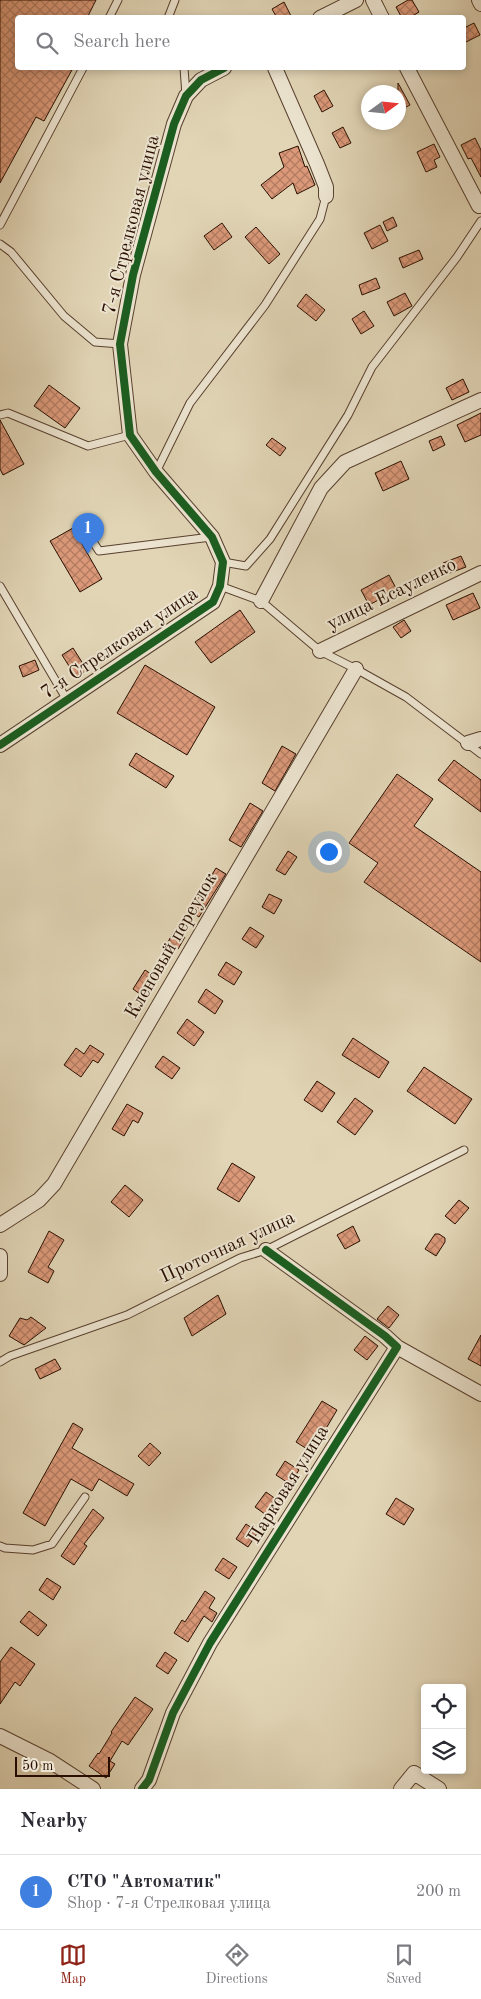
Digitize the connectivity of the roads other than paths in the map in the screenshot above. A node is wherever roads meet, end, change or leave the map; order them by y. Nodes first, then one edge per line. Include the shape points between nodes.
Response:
1 (118, 0) edge
2 (175, 0) edge
3 (356, 0) edge
4 (373, 0) edge
5 (479, 0) edge
6 (481, 4) edge
7 (110, 15) edge
8 (169, 15) edge
9 (326, 15) edge
10 (380, 15) edge
11 (82, 70) edge
12 (184, 70) edge
13 (220, 70) edge
14 (276, 70) edge
15 (408, 70) edge
16 (186, 96) junction
17 (326, 196) joint
18 (479, 206) dead end
19 (481, 222) edge
20 (0, 225) edge
21 (0, 244) edge
22 (120, 344) junction
23 (481, 400) edge
24 (0, 415) edge
25 (130, 435) junction
26 (156, 472) junction
27 (84, 529) dead end
28 (212, 537) junction
29 (223, 562) junction
30 (481, 573) edge
31 (0, 586) edge
32 (220, 586) junction
33 (261, 601) junction
34 (320, 651) junction
35 (356, 669) junction
36 (67, 700) junction
37 (474, 741) edge
38 (0, 745) edge
39 (481, 754) edge
40 (464, 1150) dead end
41 (0, 1225) edge
42 (266, 1250) junction
43 (0, 1256) edge
44 (0, 1274) edge
45 (396, 1346) junction
46 (0, 1362) edge
47 (481, 1394) edge
48 (85, 1497) dead end
49 (0, 1546) edge
50 (0, 1736) edge
51 (93, 1789) edge
52 (142, 1789) edge
53 (401, 1789) edge
54 (439, 1789) edge

1 - 7 lane
2 - 8 lane
3 - 9 street
4 - 10 street
5 - 6 street
11 - 20 lane
12 - 16 lane
13 - 16 street, 7-я Стрелковая улица via 201,80
14 - 17 street via 317,164
15 - 18 street
16 - 22 street, 7-я Стрелковая улица via 174,124 133,275
17 - 26 lane via 320,219 265,305 190,403
19 - 29 lane via 372,367 348,414 270,539 246,566
21 - 22 lane via 11,252 64,316 95,342
22 - 25 street, 7-я Стрелковая улица
23 - 33 street via 345,462 321,488
24 - 25 lane via 8,413 88,446
25 - 26 street, 7-я Стрелковая улица
26 - 28 street, 7-я Стрелковая улица
27 - 28 lane via 99,551
28 - 29 street, 7-я Стрелковая улица
29 - 32 street, 7-я Стрелковая улица
30 - 34 street, улица Есауленко
31 - 36 lane
32 - 33 lane
32 - 36 street, 7-я Стрелковая улица via 213,602
33 - 34 lane
34 - 35 lane
35 - 37 lane
35 - 41 street, Кленовый переулок via 54,1184 39,1200
36 - 38 street, 7-я Стрелковая улица
37 - 39 lane
40 - 42 lane, Проточная улица
42 - 45 street
42 - 46 lane, Проточная улица via 240,1258 127,1315
43 - 44 street
45 - 47 street
45 - 52 street, Парковая улица via 210,1643 173,1713 149,1780
48 - 49 lane via 52,1544 32,1550
50 - 51 street via 50,1761
53 - 54 street via 414,1773

